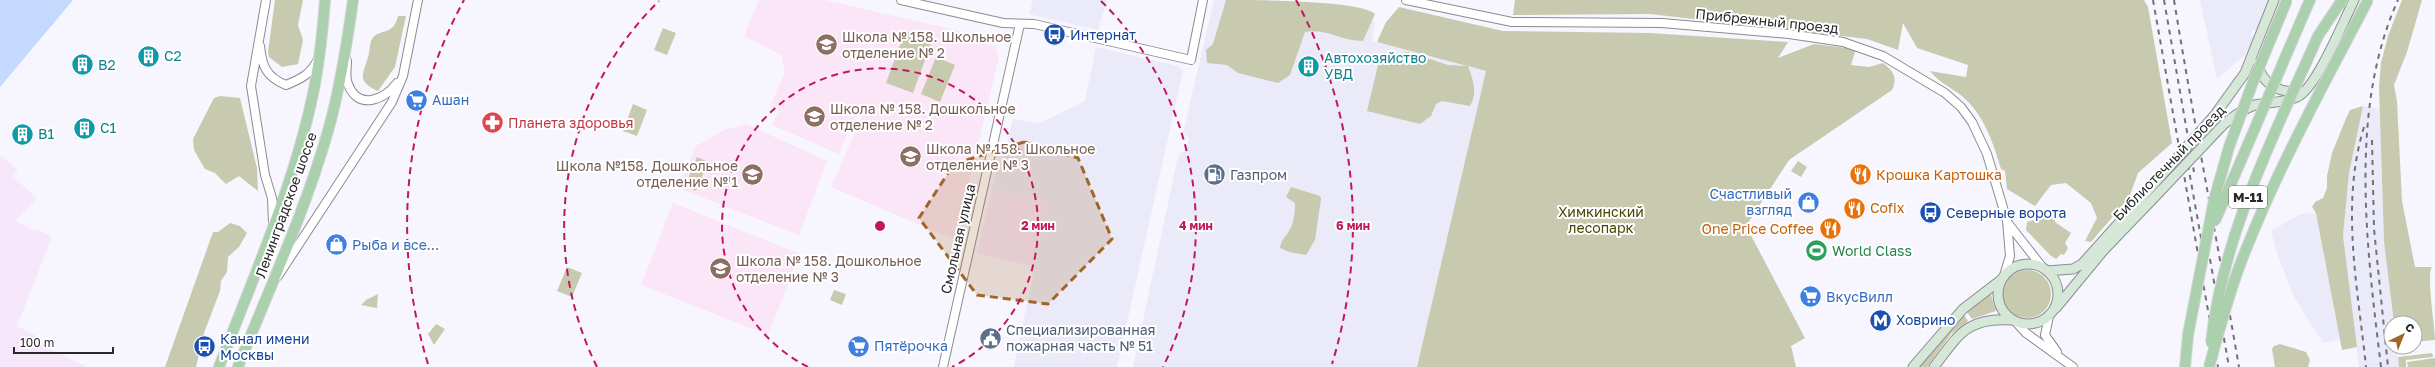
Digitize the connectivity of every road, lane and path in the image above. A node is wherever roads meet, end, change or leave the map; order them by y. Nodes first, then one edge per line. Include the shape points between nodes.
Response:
1 (266, 0) edge
2 (325, 0) edge
3 (353, 0) edge
4 (418, 0) edge
5 (901, 0) edge
6 (1203, 0) edge
7 (1406, 0) edge
8 (2274, 0) edge
9 (2287, 0) edge
10 (2334, 0) edge
11 (2342, 0) edge
12 (2354, 0) edge
13 (2368, 0) edge
14 (2308, 3) edge
15 (1020, 24) junction
16 (2264, 29) junction
17 (2318, 36) junction
18 (259, 39) junction
19 (346, 48) junction
20 (319, 55) junction
21 (403, 76) junction
22 (2312, 83) junction
23 (2148, 198) junction
24 (2007, 221) junction
25 (273, 226) junction
26 (2207, 242) junction
27 (2045, 269) junction
28 (2003, 277) junction
29 (272, 282) junction
30 (2050, 314) junction
31 (2013, 321) junction
32 (2065, 361) junction
33 (218, 367) edge
34 (238, 367) edge
35 (943, 367) edge
36 (1913, 367) edge
37 (1934, 367) edge
38 (2073, 367) edge
39 (2185, 367) edge
40 (2209, 367) edge

1 - 18 street
2 - 20 main road, Ленинградское шоссе
3 - 19 main road, Ленинградское шоссе
4 - 21 street
5 - 15 street via 1003,23
6 - 15 street via 1191,60 1034,24
7 - 24 street, Прибрежный проезд via 1512,22 1662,23 1789,34 1843,42 1865,49 1923,79 1961,107 1970,118 1983,145
8 - 16 main road, Библиотечный проезд
9 - 26 main road, bridge via 2229,147 2214,200
10 - 17 main road
11 - 17 main road
12 - 22 main road, Библиотечный проезд
13 - 40 main road, bridge via 2266,201 2241,263
14 - 26 main road, М-11, bridge via 2233,175
15 - 35 street, Смольная улица
16 - 22 main road via 2258,62 2262,77 2276,88 2286,91 2302,89
16 - 23 main road, Библиотечный проезд, bridge via 2245,73
17 - 40 main road, М-11, bridge via 2256,176 2236,228 2216,309
18 - 20 street via 265,71 270,78 286,85 309,73
18 - 25 street via 251,86 263,162 272,198
19 - 21 street via 347,82 351,90 361,98 374,101 383,98
19 - 29 main road, Ленинградское шоссе via 326,138 308,193
20 - 25 main road, Ленинградское шоссе via 303,136
21 - 29 street via 384,115 285,267
22 - 23 main road, Библиотечный проезд, bridge via 2299,97 2255,105 2239,112
23 - 27 main road, Библиотечный проезд via 2082,264 2073,269
23 - 30 main road, Библиотечный проезд
24 - 27 street, Прибрежный проезд
24 - 28 street, Прибрежный проезд via 2010,256
25 - 33 main road, Ленинградское шоссе
26 - 39 main road, М-11, bridge via 2192,307
27 - 28 main road via 2025,264 2013,268
27 - 30 main road via 2052,276 2058,290 2056,305
28 - 31 main road via 1999,286 1998,301
28 - 36 main road via 1962,308
29 - 34 main road, Ленинградское шоссе
30 - 31 main road via 2033,324
30 - 32 street via 2044,330 2046,338
31 - 32 street
31 - 37 main road via 1989,319 1971,325 1956,338
32 - 38 street

